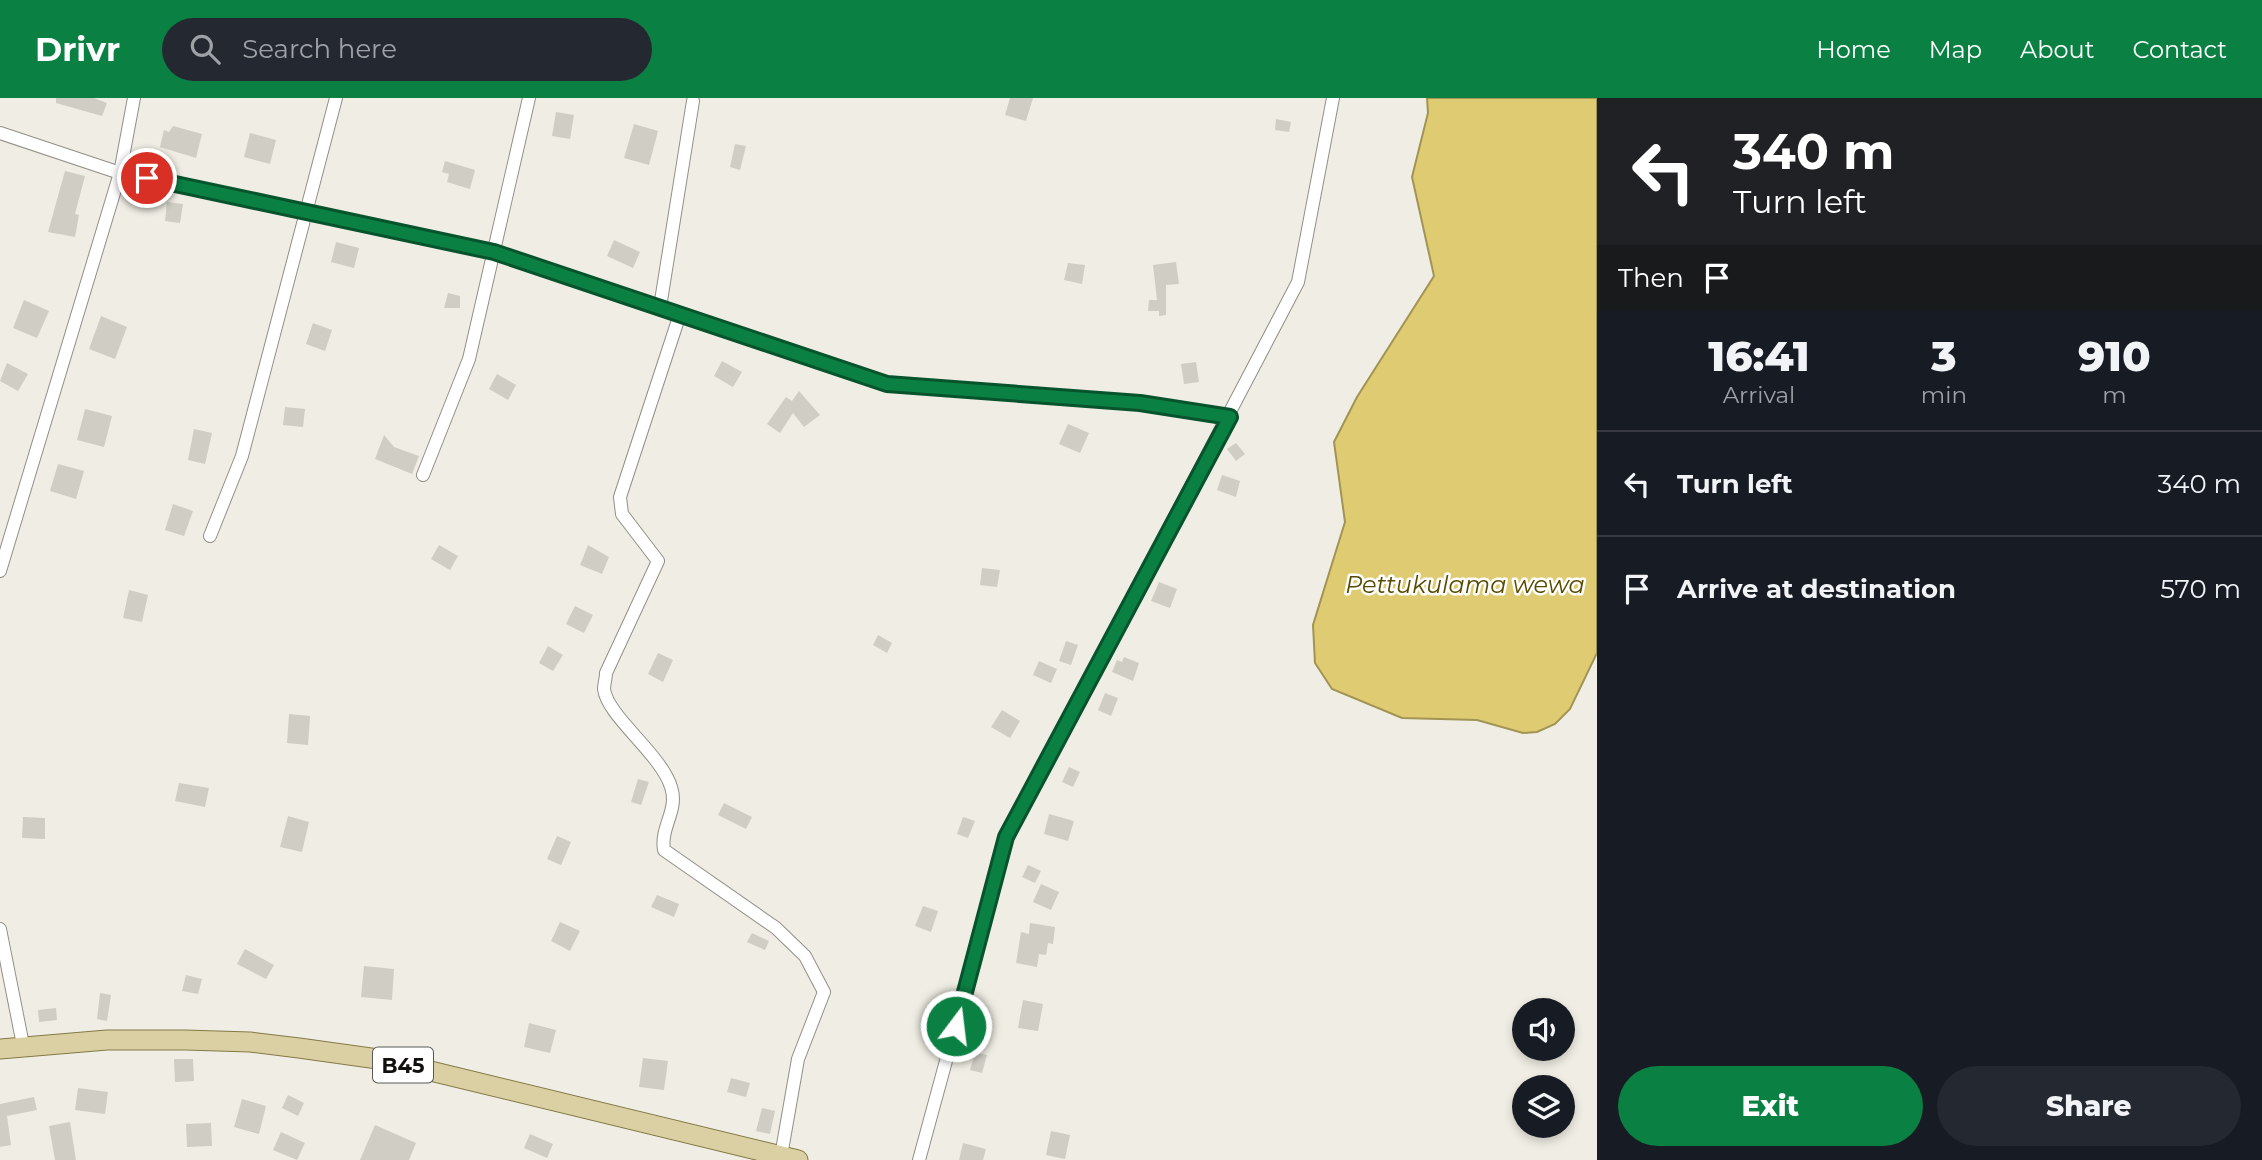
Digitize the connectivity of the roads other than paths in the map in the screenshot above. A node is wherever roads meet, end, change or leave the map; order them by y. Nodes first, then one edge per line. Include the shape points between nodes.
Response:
1 (134, 98) edge
2 (337, 98) edge
3 (529, 98) edge
4 (1333, 98) edge
5 (693, 101) dead end
6 (0, 133) edge
7 (120, 173) junction
8 (308, 212) junction
9 (494, 252) junction
10 (660, 307) junction
11 (680, 314) junction
12 (1230, 417) junction
13 (423, 475) dead end
14 (210, 536) dead end
15 (0, 571) edge
16 (0, 929) edge
17 (23, 1045) junction
18 (0, 1049) edge
19 (789, 1158) edge
20 (919, 1160) edge

1 - 7 street
2 - 8 street
3 - 9 street
4 - 12 street via 1298,282
5 - 10 street
6 - 7 street
7 - 8 street
7 - 15 street
8 - 9 street
8 - 14 street via 242,456
9 - 10 street
9 - 13 street via 468,359
10 - 11 street
11 - 12 street via 887,384 1140,403
11 - 19 street via 620,498 622,514 658,561 606,673 604,691 659,761 671,786 675,803 662,838 664,850 776,929 805,956 824,992 798,1059
12 - 20 street via 1006,837
16 - 17 street
17 - 18 main road, B45
17 - 19 main road, B45 via 107,1040 250,1042 385,1060

